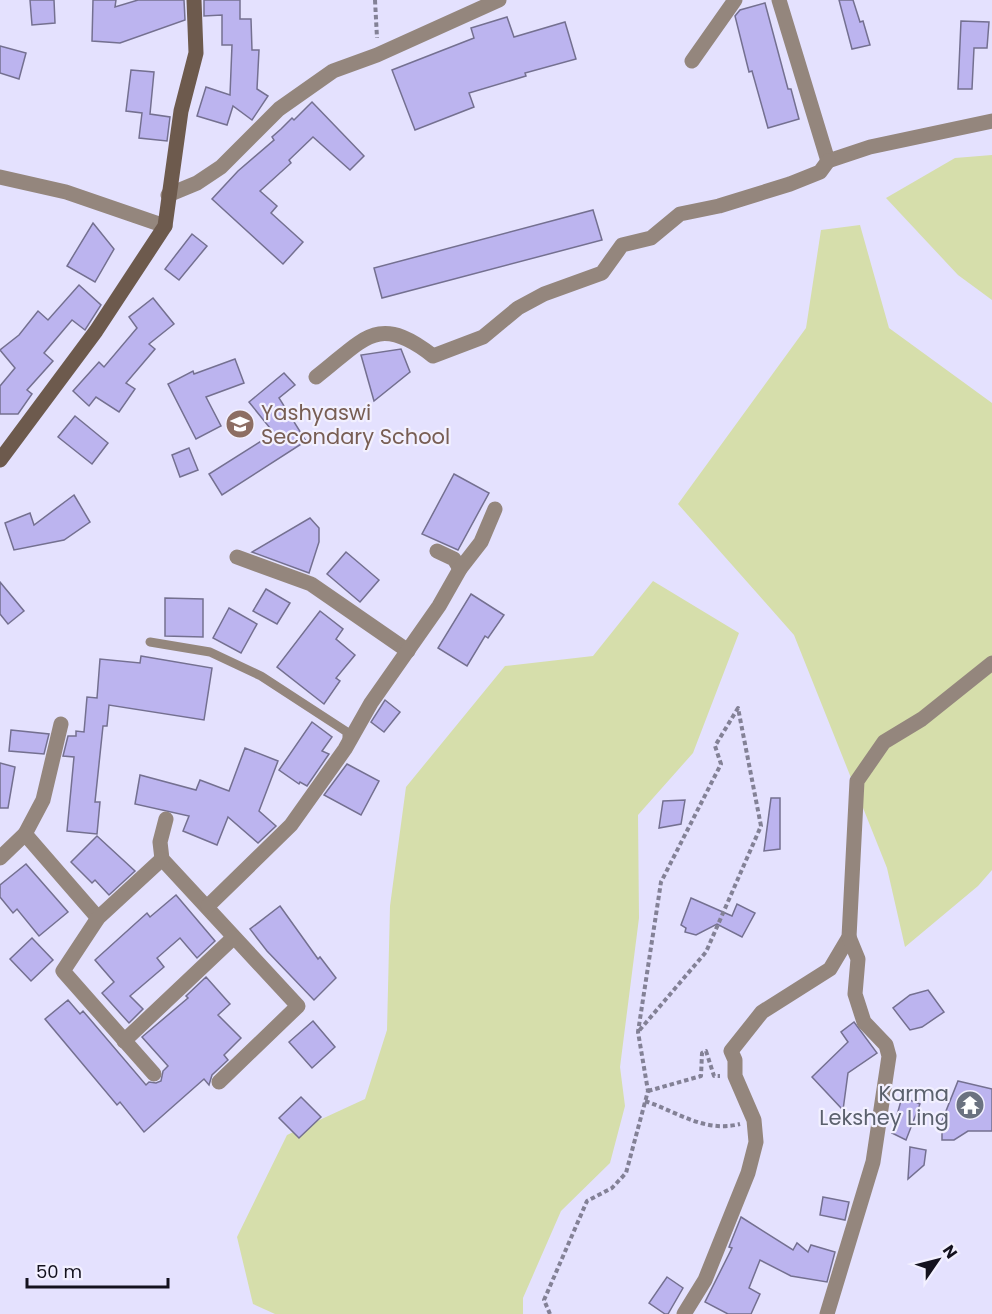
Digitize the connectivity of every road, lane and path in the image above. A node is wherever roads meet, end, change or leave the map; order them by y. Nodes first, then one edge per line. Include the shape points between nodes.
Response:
1 (194, 0) edge
2 (375, 0) edge
3 (499, 0) edge
4 (735, 0) edge
5 (779, 0) edge
6 (377, 55) junction
7 (692, 61) dead end
8 (992, 121) edge
9 (828, 161) junction
10 (0, 177) edge
11 (168, 195) junction
12 (165, 226) junction
13 (316, 377) dead end
14 (0, 460) edge
15 (495, 509) dead end
16 (437, 551) dead end
17 (237, 557) dead end
18 (460, 569) junction
19 (150, 642) dead end
20 (408, 651) junction
21 (992, 663) edge
22 (61, 724) dead end
23 (345, 749) junction
24 (166, 819) dead end
25 (25, 834) junction
26 (0, 858) edge
27 (162, 859) junction
28 (208, 906) junction
29 (98, 918) junction
30 (233, 938) junction
31 (849, 938) junction
32 (638, 1032) junction
33 (124, 1041) junction
34 (154, 1074) dead end
35 (735, 1076) junction
36 (219, 1082) dead end
37 (648, 1091) junction
38 (645, 1101) junction
39 (754, 1120) junction
40 (550, 1314) edge
41 (684, 1314) edge
42 (827, 1314) edge

1 - 11 main road via 196,54 181,111
2 - 6 path
3 - 6 street
4 - 7 street
5 - 9 street
6 - 11 street via 333,71 279,109 221,167
8 - 9 street via 870,147
9 - 13 street via 820,172 790,184 680,214 651,238 621,245 602,273 518,308 483,338 433,356 416,343 389,332 374,333
10 - 12 street via 66,192
11 - 12 main road
12 - 14 main road via 96,331
15 - 18 street via 481,542
16 - 18 street via 454,559
17 - 20 street via 311,584
18 - 20 street
19 - 23 lane via 210,652 261,676 347,732
20 - 23 street via 371,703
21 - 31 street via 922,719 884,742 857,781
22 - 25 street via 43,800
23 - 28 street via 291,825
24 - 27 street via 160,842
25 - 26 street
25 - 29 street
27 - 28 street
27 - 29 street
28 - 30 street
29 - 33 street via 63,971
30 - 33 street
30 - 36 street via 298,1006
31 - 35 street via 830,969 762,1012 731,1050
31 - 42 street via 858,959 855,994 864,1022 886,1045 889,1056 873,1162
32 - 32 path via 706,952 761,826 738,708 715,746 720,764 660,882
32 - 37 path
33 - 34 street
35 - 37 path via 714,1076 706,1051 702,1053 701,1076
35 - 39 street
37 - 38 path
38 - 39 path via 674,1110 690,1121 723,1129
38 - 40 path via 626,1173 612,1188 587,1200 544,1300
39 - 41 street via 756,1142 748,1173 705,1280

